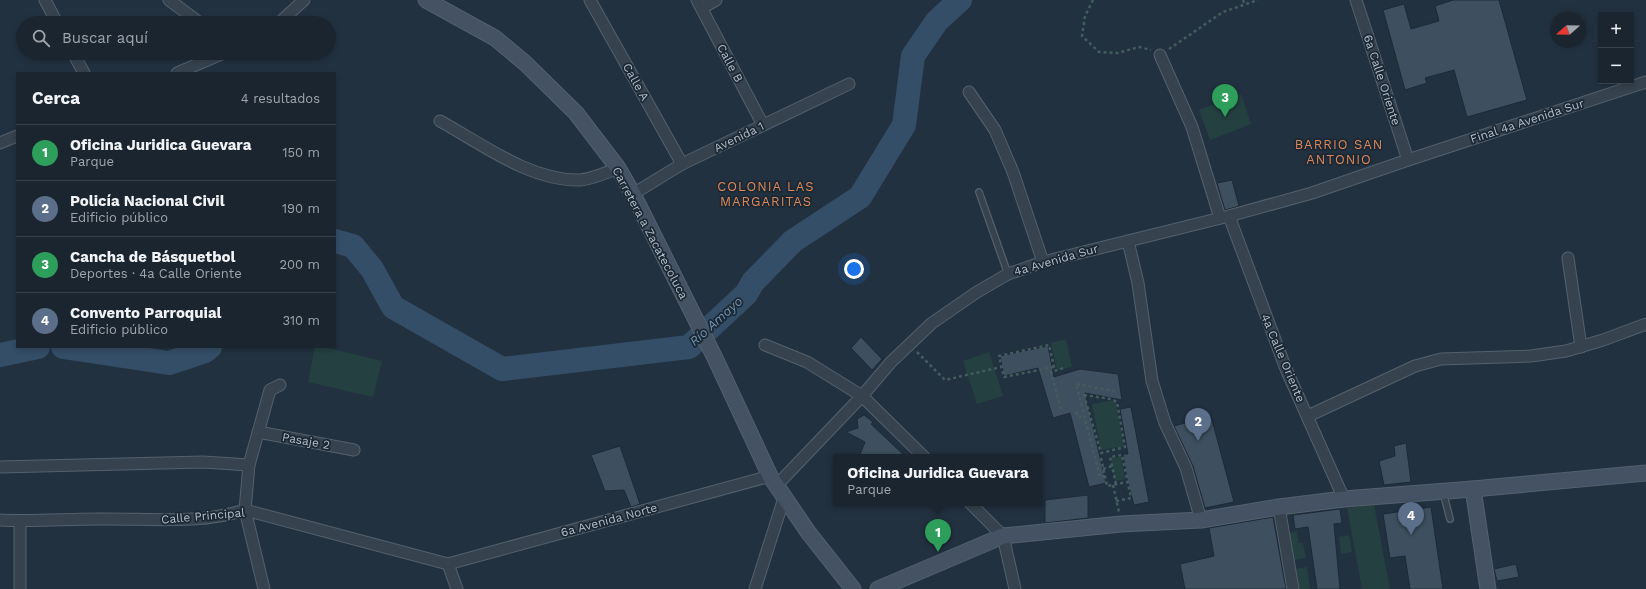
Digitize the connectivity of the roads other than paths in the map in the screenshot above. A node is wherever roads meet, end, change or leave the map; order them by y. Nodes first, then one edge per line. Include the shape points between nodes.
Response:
1 (45, 0) edge
2 (169, 0) edge
3 (304, 0) edge
4 (426, 0) edge
5 (590, 0) edge
6 (716, 0) edge
7 (1356, 0) edge
8 (700, 4) edge
9 (53, 16) edge
10 (191, 16) edge
11 (287, 16) edge
12 (1160, 55) road end
13 (77, 60) edge
14 (208, 60) edge
15 (83, 72) edge
16 (179, 72) edge
17 (1646, 82) edge
18 (849, 84) dead end
19 (969, 92) dead end
20 (440, 121) dead end
21 (763, 125) junction
22 (16, 136) edge
23 (0, 142) edge
24 (1408, 160) junction
25 (682, 164) junction
26 (618, 168) junction
27 (979, 192) dead end
28 (633, 194) junction
29 (1224, 217) junction
30 (1128, 241) junction
31 (1568, 258) dead end
32 (1043, 262) junction
33 (1008, 274) junction
34 (1646, 324) edge
35 (765, 345) dead end
36 (1581, 347) junction
37 (280, 385) dead end
38 (862, 396) junction
39 (1308, 416) junction
40 (258, 432) junction
41 (354, 450) dead end
42 (921, 454) edge
43 (249, 465) junction
44 (0, 467) edge
45 (1646, 473) edge
46 (777, 486) junction
47 (1473, 489) junction
48 (1443, 491) junction
49 (1344, 499) junction
50 (973, 506) edge
51 (1279, 507) junction
52 (245, 510) junction
53 (1450, 518) dead end
54 (0, 520) edge
55 (1201, 520) junction
56 (20, 521) junction
57 (1003, 536) junction
58 (448, 564) junction
59 (20, 589) edge
60 (264, 589) edge
61 (457, 589) edge
62 (755, 589) edge
63 (853, 589) edge
64 (878, 589) edge
65 (1015, 589) edge
66 (1293, 589) edge
67 (1488, 589) edge

1 - 9 street
2 - 10 street
3 - 11 street
4 - 26 main road, Carretera a Zacatecoluca via 495,38 525,63 576,113
5 - 25 street, Calle A
6 - 8 street
7 - 24 street, 6a Calle Oriente
8 - 21 street, Calle B
12 - 29 street, 4a Calle Oriente via 1192,127
13 - 15 street
14 - 16 street
17 - 24 street, Final 4a Avenida Sur
18 - 21 street, Avenida 1
19 - 32 street via 995,130 1013,172
20 - 26 street via 539,174 581,180
21 - 25 street, Avenida 1
22 - 23 street
24 - 29 street, 4a Avenida Sur via 1312,193
25 - 28 street, Avenida 1
26 - 28 main road, Carretera a Zacatecoluca
27 - 33 lane
28 - 46 main road, Carretera a Zacatecoluca
29 - 30 street, 4a Avenida Sur
29 - 39 street, 4a Calle Oriente
30 - 32 street, 4a Avenida Sur
30 - 55 street via 1138,283 1152,382 1165,423 1186,468
31 - 36 street
32 - 33 street, 4a Avenida Sur
33 - 38 street, 4a Avenida Sur via 932,323 891,362
34 - 36 street
35 - 38 street via 807,362
36 - 39 street via 1531,356 1441,359 1415,366
37 - 40 street via 270,390
38 - 42 street
38 - 46 street, 4a Avenida Sur
39 - 49 street, 4a Calle Oriente
40 - 41 street, Pasaje 2
40 - 43 street
43 - 44 street via 203,462
43 - 52 street
45 - 47 main road
46 - 58 street, 6a Avenida Norte
46 - 62 street
46 - 63 main road, Carretera a Zacatecoluca via 808,532
47 - 48 main road
47 - 67 main road
48 - 49 main road
48 - 53 lane
49 - 51 main road
50 - 57 street
51 - 55 main road
51 - 66 street
52 - 56 street, Calle Principal via 226,516 172,520
52 - 58 street, Calle Principal
52 - 60 street
54 - 56 street, Calle Principal
55 - 57 main road via 1121,524
56 - 59 street
57 - 64 main road
57 - 65 street
58 - 61 street

